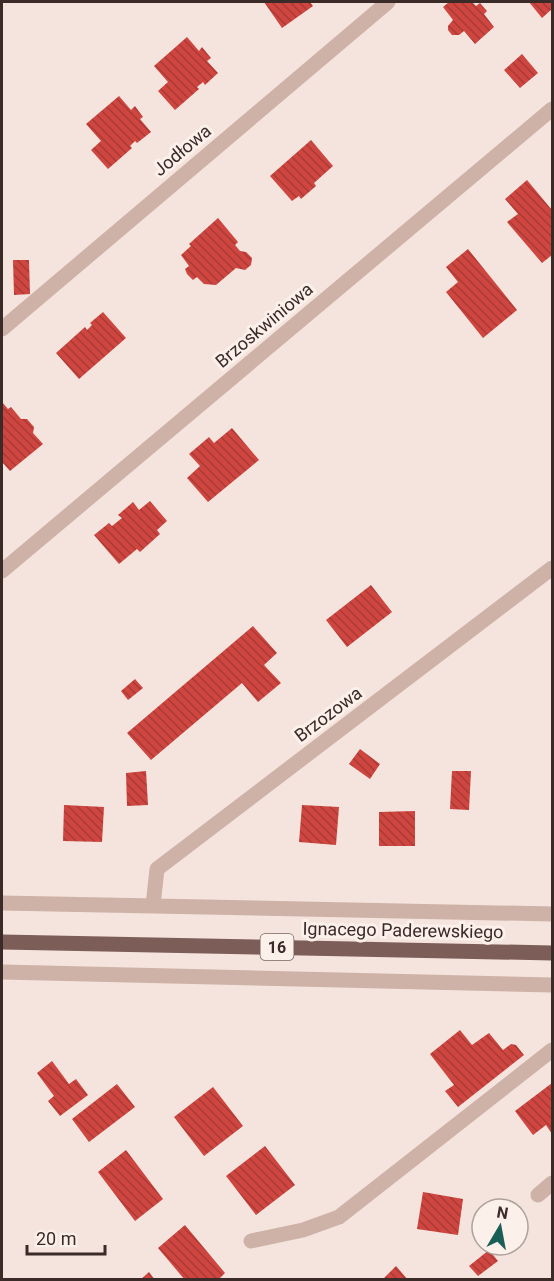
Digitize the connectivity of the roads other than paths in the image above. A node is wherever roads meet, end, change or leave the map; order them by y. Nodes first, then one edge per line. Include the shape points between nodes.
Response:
1 (387, 2) edge
2 (552, 110) edge
3 (2, 329) edge
4 (552, 568) edge
5 (2, 571) edge
6 (2, 903) edge
7 (153, 906) junction
8 (552, 914) edge
9 (2, 942) edge
10 (552, 952) edge
11 (2, 972) edge
12 (552, 985) edge
13 (552, 1050) edge
14 (552, 1183) edge
15 (538, 1195) dead end
16 (251, 1241) dead end

1 - 3 street, Jodłowa
2 - 5 street, Brzoskwiniowa
4 - 7 street, Brzozowa via 157,869
6 - 7 street
7 - 8 street
9 - 10 main road, Ignacego Paderewskiego / 16
11 - 12 street
13 - 16 street via 339,1217 303,1230
14 - 15 street

